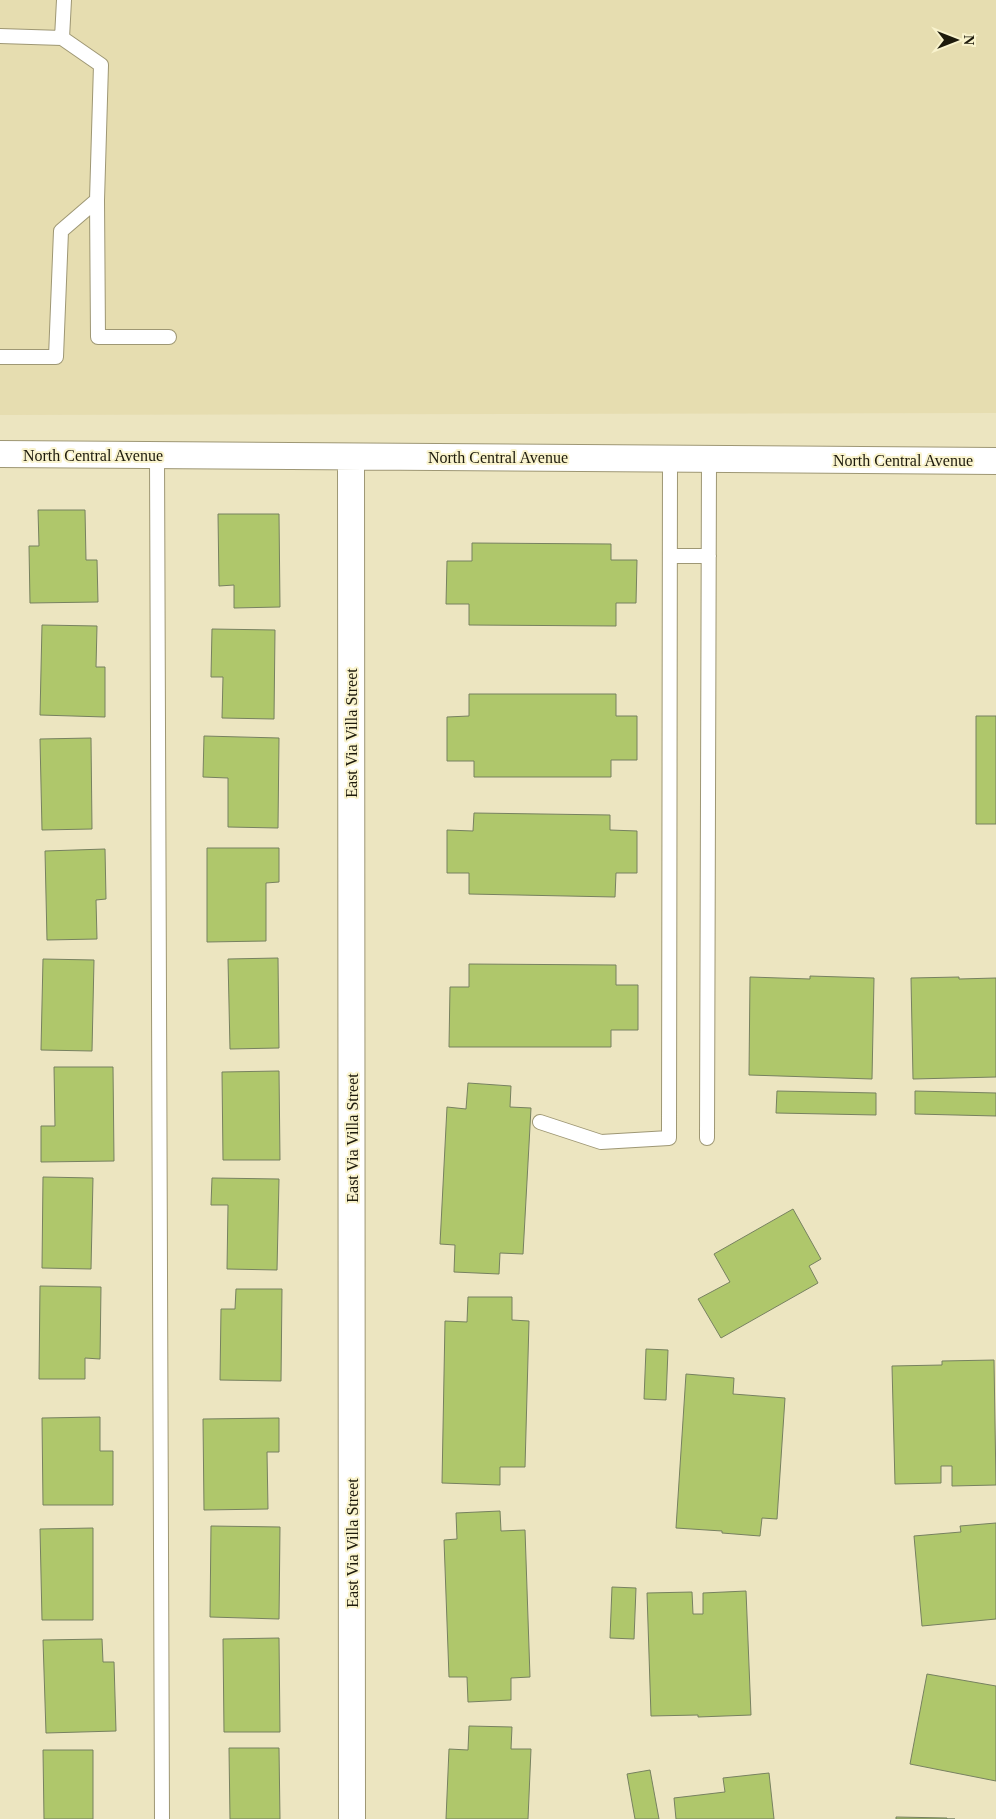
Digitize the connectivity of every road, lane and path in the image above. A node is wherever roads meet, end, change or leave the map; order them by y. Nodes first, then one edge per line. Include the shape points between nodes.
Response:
1 (64, 0) edge
2 (0, 36) edge
3 (62, 38) junction
4 (97, 200) junction
5 (169, 337) dead end
6 (0, 357) edge
7 (0, 454) edge
8 (157, 455) junction
9 (351, 456) junction
10 (670, 458) junction
11 (710, 459) junction
12 (996, 460) edge
13 (670, 556) junction
14 (710, 556) junction
15 (540, 1122) dead end
16 (707, 1138) dead end
17 (162, 1819) edge
18 (352, 1819) edge

1 - 3 lane
2 - 3 lane
3 - 4 lane via 101,64
4 - 5 lane via 98,337
4 - 6 lane via 60,231 56,357
7 - 8 street, North Central Avenue
8 - 9 street, North Central Avenue
8 - 17 lane
9 - 10 street, North Central Avenue
9 - 18 street, East Via Villa Street
10 - 11 street, North Central Avenue
10 - 13 lane
11 - 12 street, North Central Avenue
11 - 14 lane
13 - 14 lane
13 - 15 lane via 669,1138 601,1142
14 - 16 lane

